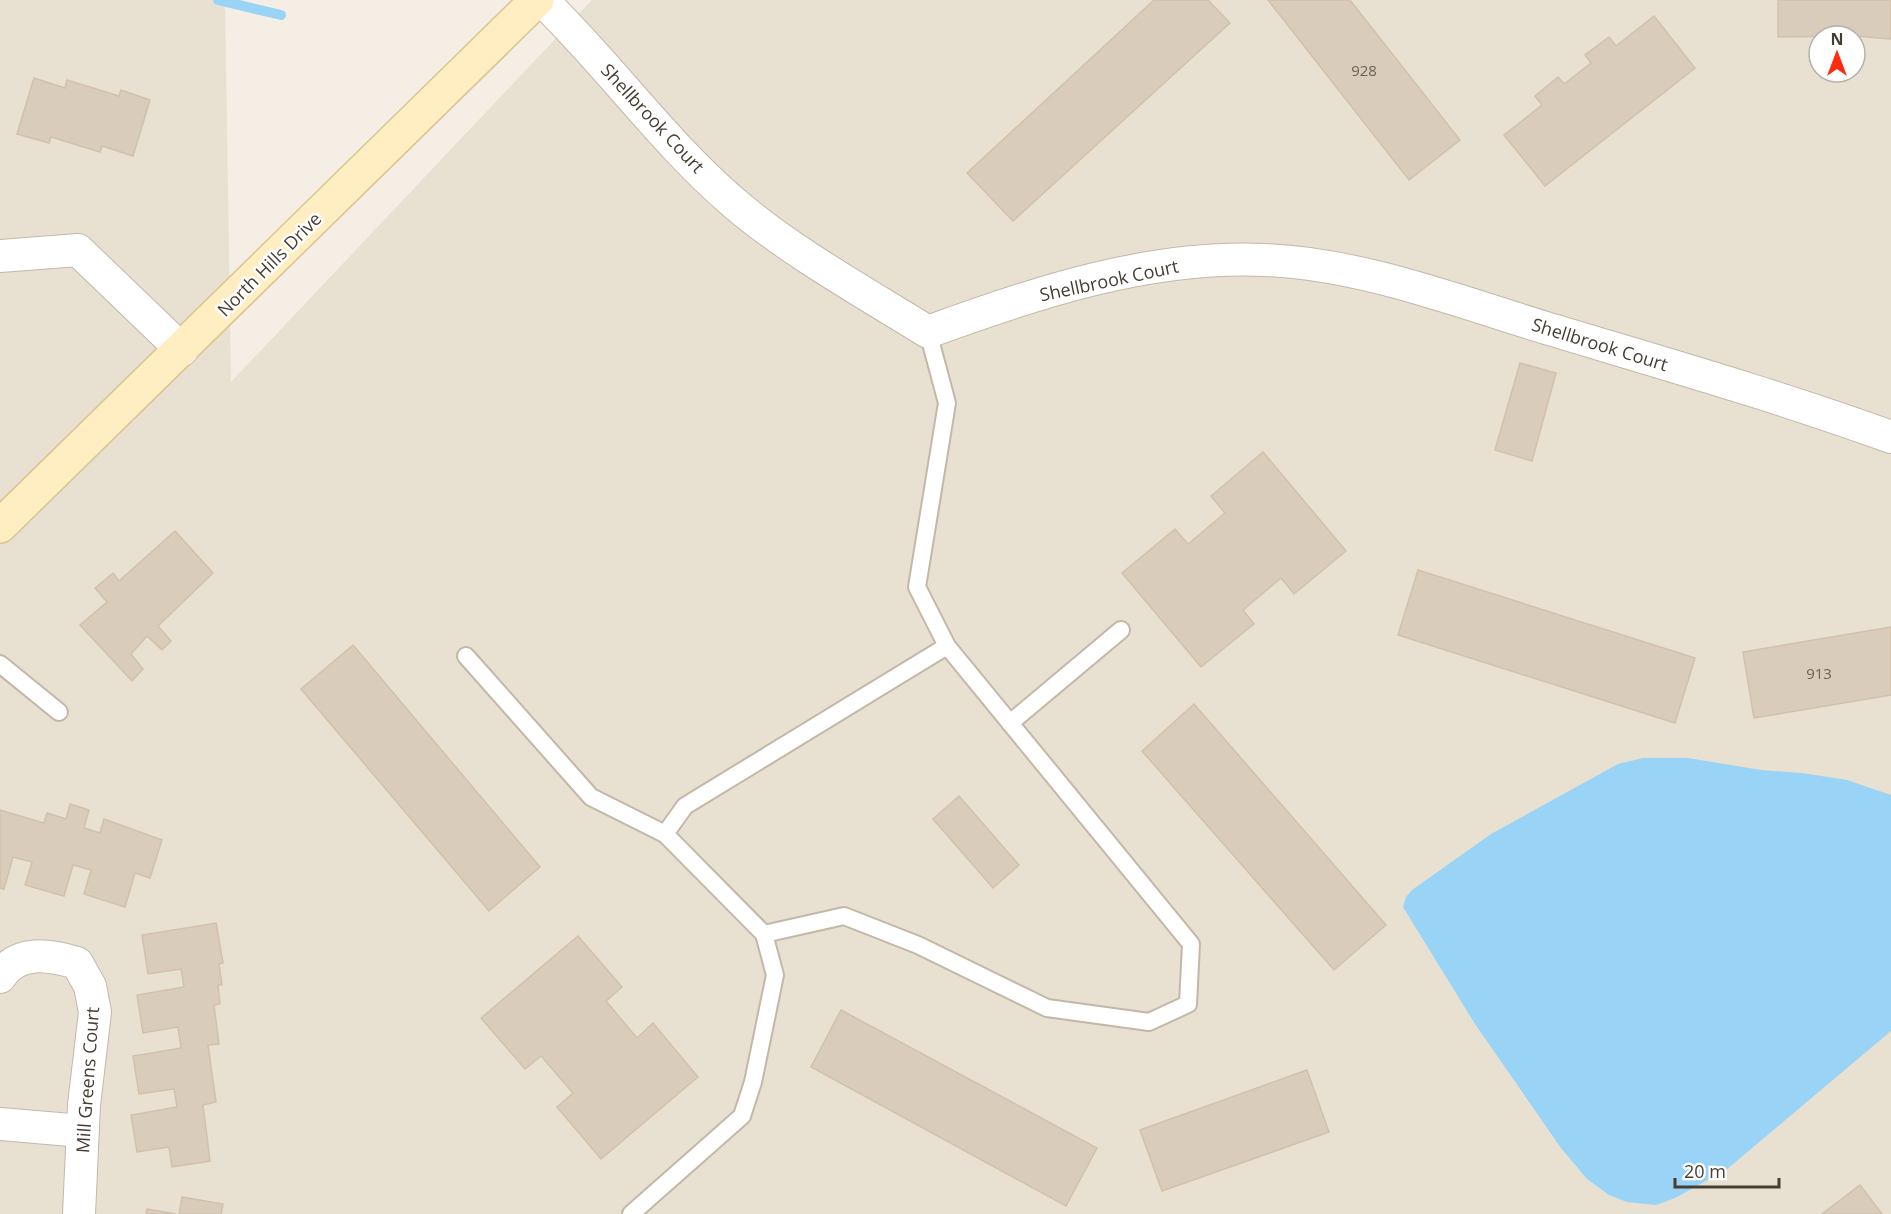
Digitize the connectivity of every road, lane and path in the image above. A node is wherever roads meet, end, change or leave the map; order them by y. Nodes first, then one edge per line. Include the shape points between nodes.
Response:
1 (537, 0) edge
2 (543, 0) edge
3 (0, 256) edge
4 (928, 332) junction
5 (182, 350) junction
6 (1891, 437) edge
7 (0, 526) edge
8 (1121, 630) dead end
9 (947, 646) junction
10 (466, 657) dead end
11 (0, 664) edge
12 (59, 712) dead end
13 (1010, 723) junction
14 (665, 834) junction
15 (765, 934) junction
16 (0, 977) edge
17 (0, 1124) edge
18 (82, 1131) junction
19 (79, 1214) edge
20 (631, 1214) edge

1 - 5 main road, North Hills Drive
2 - 4 street, Shellbrook Court via 667,137 732,202 777,238
3 - 5 street via 78,250
4 - 6 street, Shellbrook Court via 1001,305 1145,268 1265,260 1328,268 1410,287 1744,387
4 - 9 lane via 947,403 917,587
5 - 7 main road, North Hills Drive
8 - 13 lane
9 - 13 lane
9 - 14 lane via 685,806
10 - 14 lane via 591,797
11 - 12 lane
13 - 15 lane via 1191,944 1188,1004 1149,1022 1047,1008 918,945 844,916
14 - 15 lane
15 - 20 lane via 775,975 742,1116
16 - 18 street, Mill Greens Court via 6,966 26,957 52,956 77,963 90,986 95,1012
17 - 18 street
18 - 19 street, Mill Greens Court

